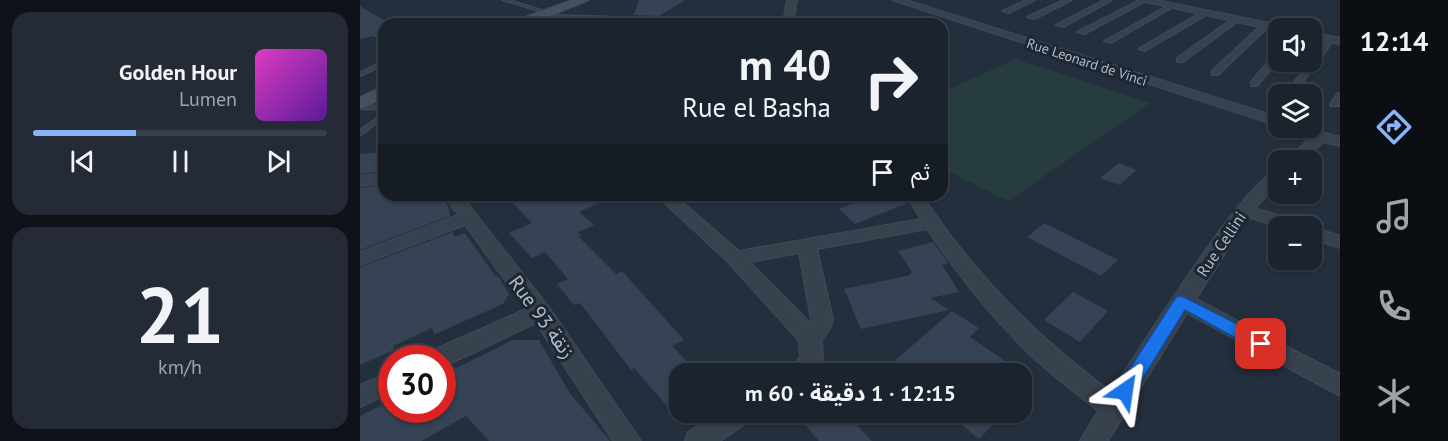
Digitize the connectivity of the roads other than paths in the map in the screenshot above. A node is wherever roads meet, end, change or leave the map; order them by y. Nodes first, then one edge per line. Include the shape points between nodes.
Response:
1 (504, 0) edge
2 (583, 0) edge
3 (600, 0) edge
4 (792, 0) edge
5 (897, 0) edge
6 (1032, 0) edge
7 (1069, 0) edge
8 (1109, 0) edge
9 (1144, 0) edge
10 (1188, 0) edge
11 (1174, 7) junction
12 (1006, 11) dead end
13 (1206, 13) junction
14 (554, 15) junction
15 (1030, 17) dead end
16 (542, 18) edge
17 (550, 18) edge
18 (592, 18) edge
19 (789, 18) edge
20 (1236, 20) junction
21 (948, 25) edge
22 (971, 25) junction
23 (1060, 25) dead end
24 (1265, 26) junction
25 (1268, 26) edge
26 (1081, 32) dead end
27 (1335, 40) edge
28 (1108, 41) dead end
29 (1142, 50) dead end
30 (1180, 60) dead end
31 (378, 66) edge
32 (1268, 67) edge
33 (1215, 73) dead end
34 (360, 74) edge
35 (1254, 84) dead end
36 (1298, 84) edge
37 (378, 85) edge
38 (365, 98) edge
39 (1268, 119) edge
40 (378, 120) edge
41 (360, 134) edge
42 (1322, 136) edge
43 (1319, 138) edge
44 (1340, 142) edge
45 (1305, 150) edge
46 (378, 179) edge
47 (360, 181) edge
48 (1268, 185) edge
49 (456, 201) edge
50 (671, 201) edge
51 (918, 201) edge
52 (1244, 210) junction
53 (468, 218) junction
54 (1268, 218) edge
55 (931, 223) junction
56 (1322, 236) edge
57 (1340, 242) edge
58 (807, 245) junction
59 (735, 258) junction
60 (360, 259) edge
61 (1182, 301) junction
62 (540, 312) junction
63 (810, 338) junction
64 (456, 350) edge
65 (809, 363) edge
66 (1340, 386) edge
67 (378, 388) edge
68 (360, 396) edge
69 (1114, 409) junction
70 (725, 423) edge
71 (628, 441) edge
72 (698, 441) edge
73 (1092, 441) edge

1 - 14 lane
2 - 14 main road
3 - 14 main road
4 - 19 street
5 - 22 street, Rue Leonard de Vinci
6 - 12 street
7 - 15 street
8 - 23 street
9 - 11 street
9 - 26 street
10 - 11 street
11 - 13 street
11 - 28 street
13 - 20 street
13 - 29 street
14 - 16 main road
14 - 17 main road
14 - 18 street
20 - 24 street
20 - 30 street
21 - 22 street
22 - 39 street, Rue Leonard de Vinci
24 - 25 street
24 - 33 street
27 - 36 street
31 - 34 lane
32 - 35 street
37 - 38 main road
40 - 41 lane
42 - 44 street
43 - 45 street
46 - 47 street
48 - 52 street, Rue Cellini
49 - 53 street, Rue 93 زنقة
50 - 59 street
51 - 55 street
52 - 54 street
52 - 61 street, Rue Cellini
53 - 60 street
53 - 62 street, Rue 93 زنقة
55 - 58 street
55 - 69 street via 1036,346
56 - 57 street
58 - 59 street
58 - 63 street via 822,319
59 - 63 street
61 - 66 street
61 - 69 street, Rue Cellini
62 - 64 street
62 - 71 street, Rue 93 زنقة
63 - 65 street via 814,352
67 - 68 street
69 - 73 street, Rue Cellini
70 - 72 street

